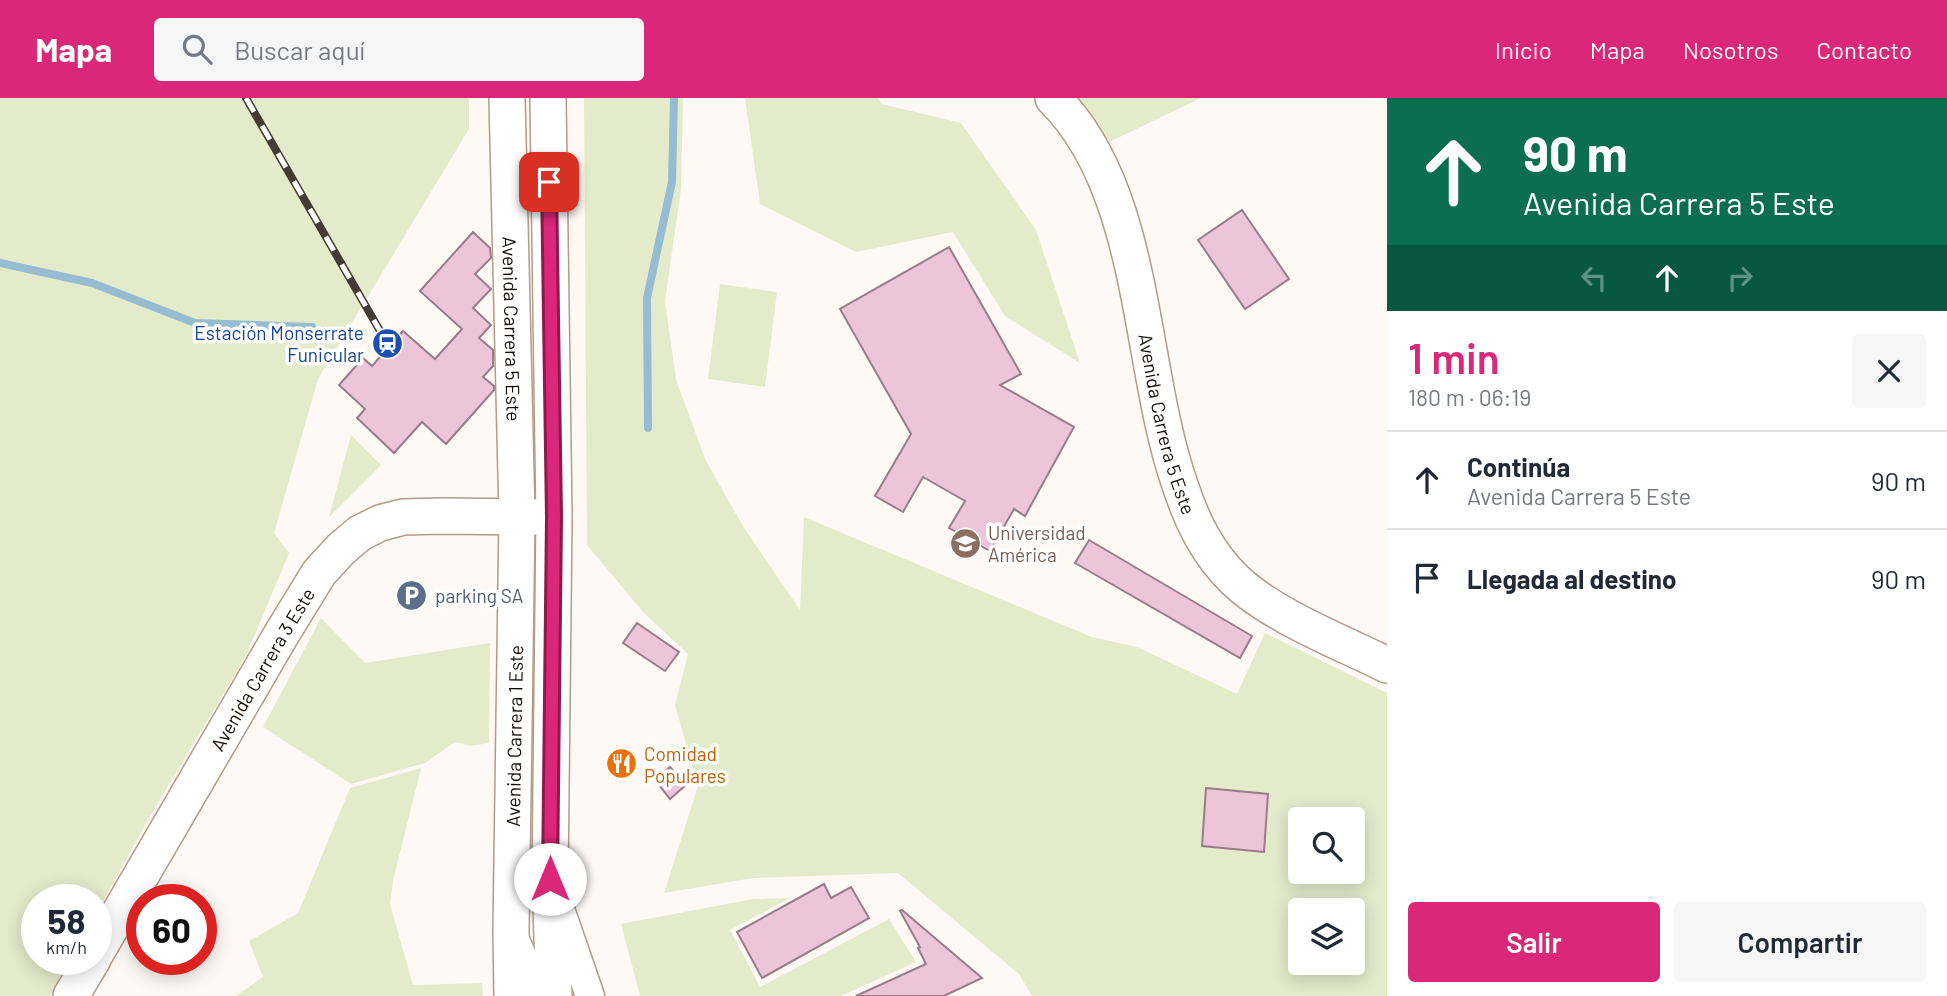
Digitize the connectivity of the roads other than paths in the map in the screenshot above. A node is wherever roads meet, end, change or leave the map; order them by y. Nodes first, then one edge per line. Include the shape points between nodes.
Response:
1 (507, 98) edge
2 (548, 98) edge
3 (1053, 98) edge
4 (517, 517) junction
5 (554, 517) junction
6 (1387, 665) edge
7 (550, 879) junction
8 (112, 925) edge
9 (511, 931) junction
10 (83, 975) edge
11 (71, 996) edge
12 (512, 996) edge
13 (540, 996) edge
14 (554, 996) edge
15 (590, 996) edge

1 - 4 main road, Avenida Carrera 5 Este
2 - 5 main road, Avenida Carrera 5 Este
3 - 6 main road, Avenida Carrera 5 Este via 1098,160 1114,201 1163,433 1205,544 1252,594
4 - 5 main road, Avenida Carrera 3 Este
4 - 8 main road, Avenida Carrera 3 Este via 403,517 360,533 341,549 281,635
4 - 9 main road, Avenida Carrera 1 Este
5 - 7 main road, Avenida Carrera 1 Este
7 - 14 main road, Avenida Carrera 1 Este
7 - 15 street
9 - 12 main road, Avenida Carrera 1 Este
9 - 13 street
10 - 11 main road

